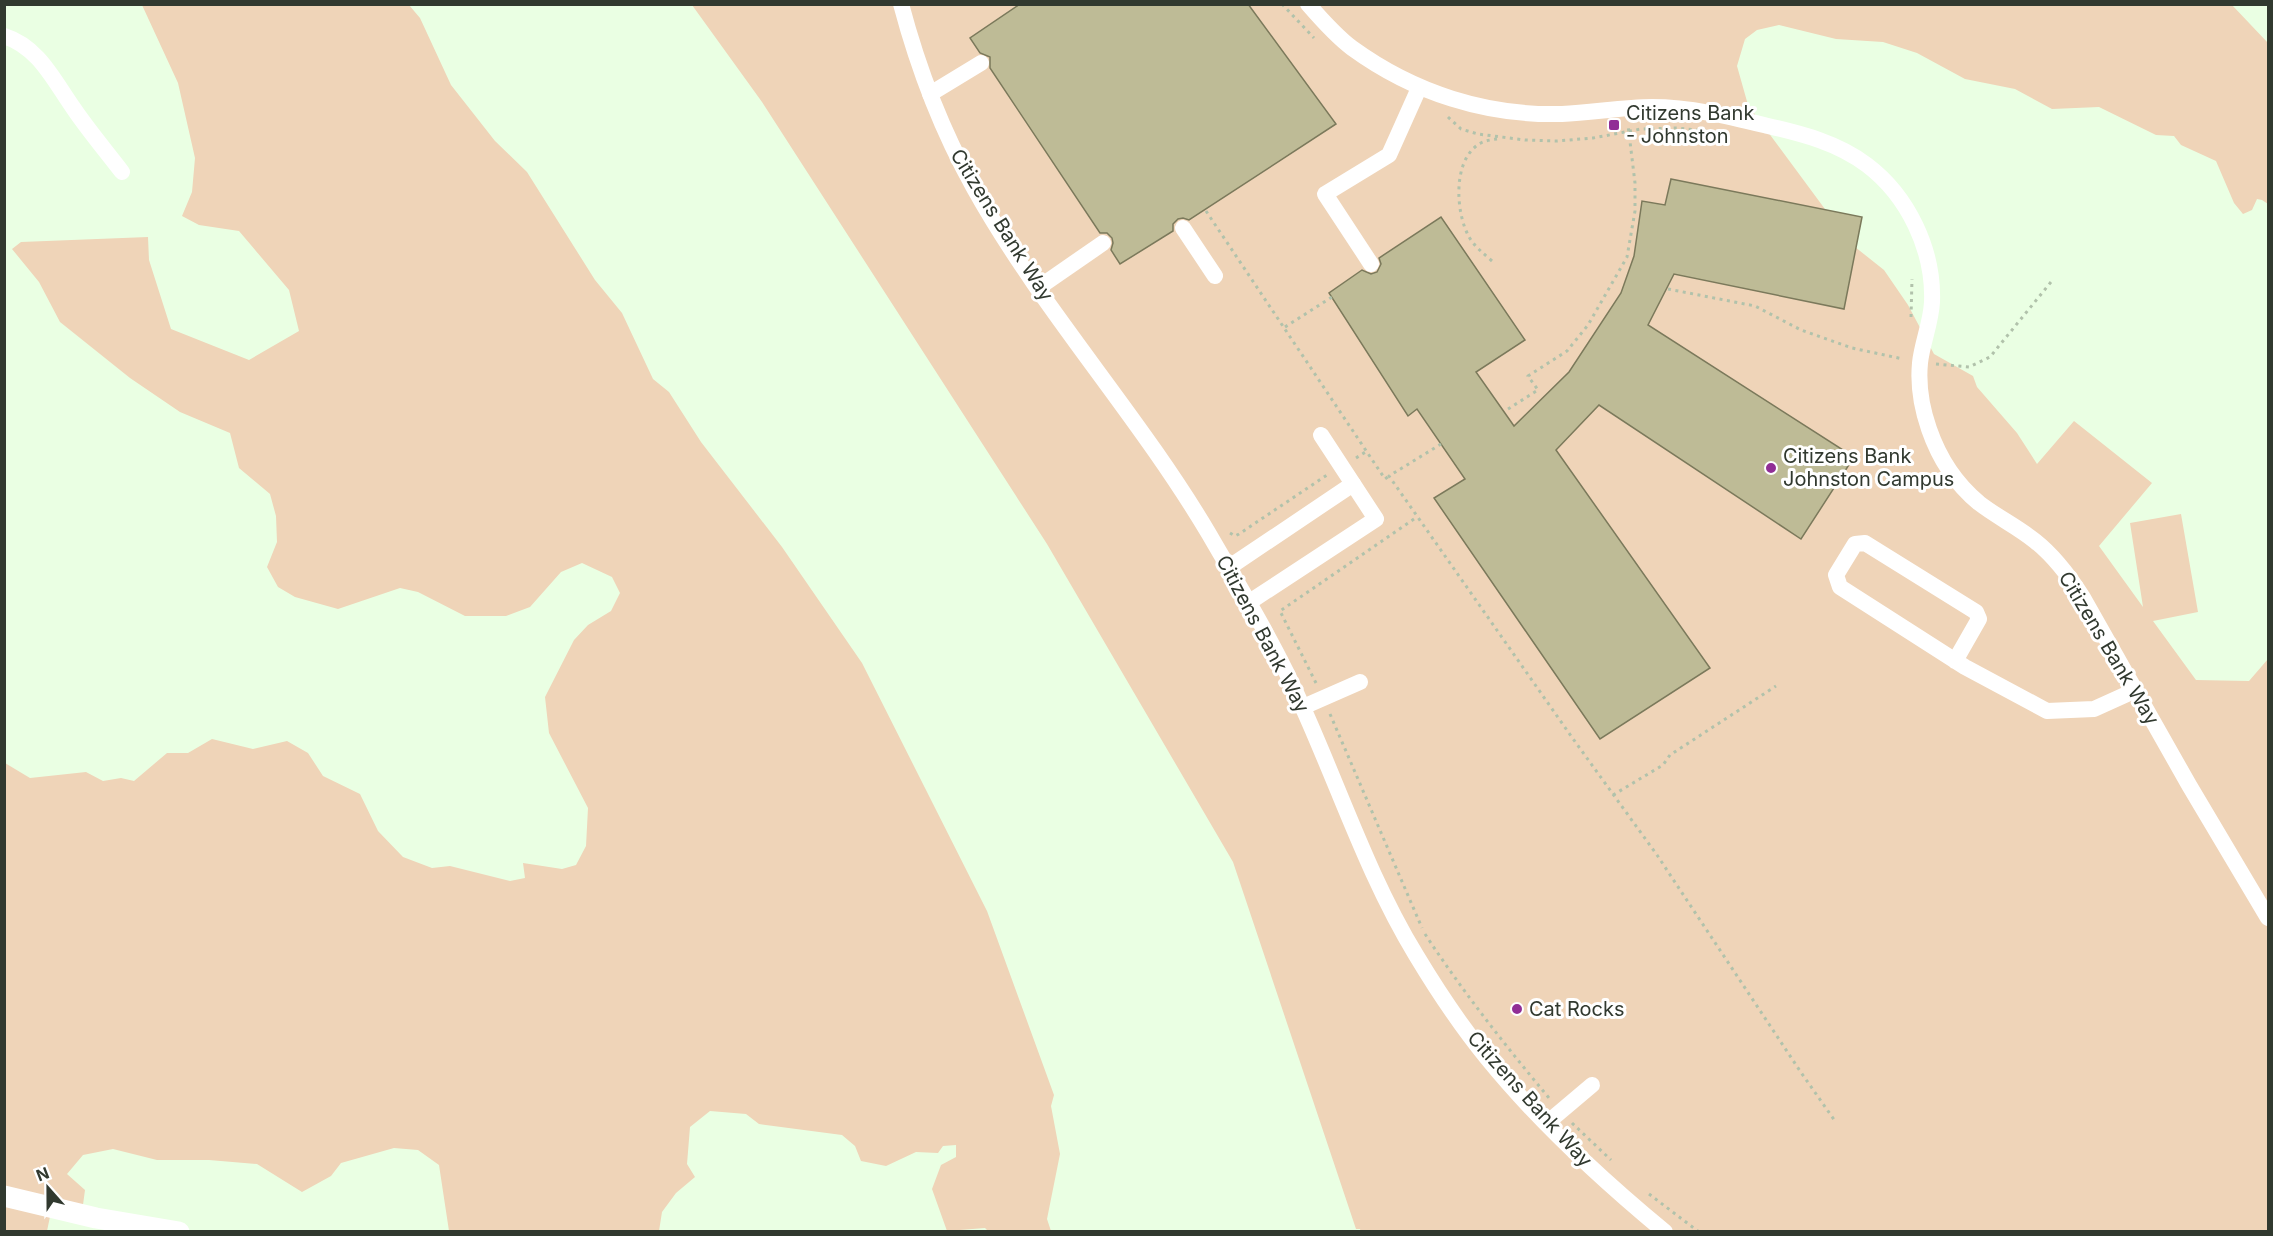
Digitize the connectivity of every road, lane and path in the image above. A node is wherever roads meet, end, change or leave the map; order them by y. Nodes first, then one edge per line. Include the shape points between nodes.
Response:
1 (901, 4) edge
2 (1282, 4) edge
3 (1308, 4) edge
4 (4, 36) edge
5 (1316, 40) dead end
6 (981, 63) dead end
7 (1419, 88) junction
8 (930, 94) junction
9 (1626, 108) junction
10 (1442, 113) dead end
11 (1629, 132) junction
12 (1711, 132) dead end
13 (1502, 138) junction
14 (122, 172) dead end
15 (1206, 211) dead end
16 (1183, 228) dead end
17 (1103, 243) dead end
18 (1492, 261) dead end
19 (1371, 264) dead end
20 (1215, 276) dead end
21 (1912, 277) dead end
22 (2051, 282) dead end
23 (1038, 288) junction
24 (1668, 289) dead end
25 (1332, 297) dead end
26 (1911, 319) dead end
27 (1285, 327) junction
28 (1907, 350) dead end
29 (1920, 362) junction
30 (1509, 409) dead end
31 (1321, 435) dead end
32 (1441, 444) dead end
33 (1367, 451) junction
34 (1342, 466) junction
35 (1389, 476) junction
36 (1353, 484) junction
37 (1417, 517) junction
38 (1226, 526) dead end
39 (1227, 568) junction
40 (1248, 603) junction
41 (1955, 661) junction
42 (1360, 682) dead end
43 (1776, 686) dead end
44 (2136, 690) junction
45 (1323, 698) junction
46 (1303, 707) junction
47 (1613, 795) junction
48 (2268, 918) edge
49 (1592, 1084) dead end
50 (1561, 1111) junction
51 (1835, 1120) dead end
52 (1547, 1123) junction
53 (1612, 1161) dead end
54 (1645, 1191) dead end
55 (4, 1196) edge
56 (179, 1232) edge
57 (1665, 1232) edge
58 (1699, 1232) edge

1 - 8 lane, Citizens Bank Way
2 - 5 path
3 - 7 lane, Citizens Bank Way via 1350,46
4 - 14 lane via 19,41 40,60
6 - 8 lane
7 - 9 lane, Citizens Bank Way via 1461,103 1519,113 1563,114
7 - 19 lane via 1389,155 1325,194
8 - 23 lane, Citizens Bank Way via 974,189
9 - 11 path
9 - 29 lane, Citizens Bank Way via 1680,109 1792,131 1845,150 1868,165 1899,198 1913,220 1925,252 1932,303
10 - 13 path via 1461,129
11 - 12 path via 1677,128
11 - 13 path via 1557,141
11 - 30 path via 1635,211 1627,257 1588,326 1567,351 1528,376 1538,390
13 - 18 path via 1475,147 1464,166 1459,193 1459,209 1470,237
15 - 27 path
16 - 20 lane
17 - 23 lane
21 - 26 path
22 - 29 path via 1990,357 1969,367
23 - 39 lane, Citizens Bank Way via 1164,463
24 - 28 path via 1755,306 1801,330 1852,348 1905,360
25 - 27 path
27 - 33 path
29 - 44 lane, Citizens Bank Way via 1926,420 1952,473 1981,504 2052,556 2082,596
31 - 34 lane
32 - 35 path
33 - 34 path
33 - 35 path via 1385,479
34 - 36 lane
34 - 38 path via 1239,534 1231,535
35 - 37 path
36 - 39 lane
36 - 40 lane via 1376,519
37 - 45 path via 1280,611
37 - 47 path
39 - 40 lane, Citizens Bank Way
40 - 46 lane, Citizens Bank Way
41 - 41 lane via 1840,587 1836,575 1855,544 1865,543 1976,612 1978,619
41 - 44 lane via 2047,711 2094,709
42 - 45 lane
43 - 47 path
44 - 48 lane, Citizens Bank Way
45 - 46 lane
45 - 50 path via 1423,930 1506,1047
46 - 52 lane, Citizens Bank Way via 1379,884 1415,954 1486,1058
47 - 51 path
49 - 50 lane
50 - 52 lane
50 - 53 path
52 - 57 lane, Citizens Bank Way via 1613,1189
54 - 58 path
55 - 56 main road via 96,1218

